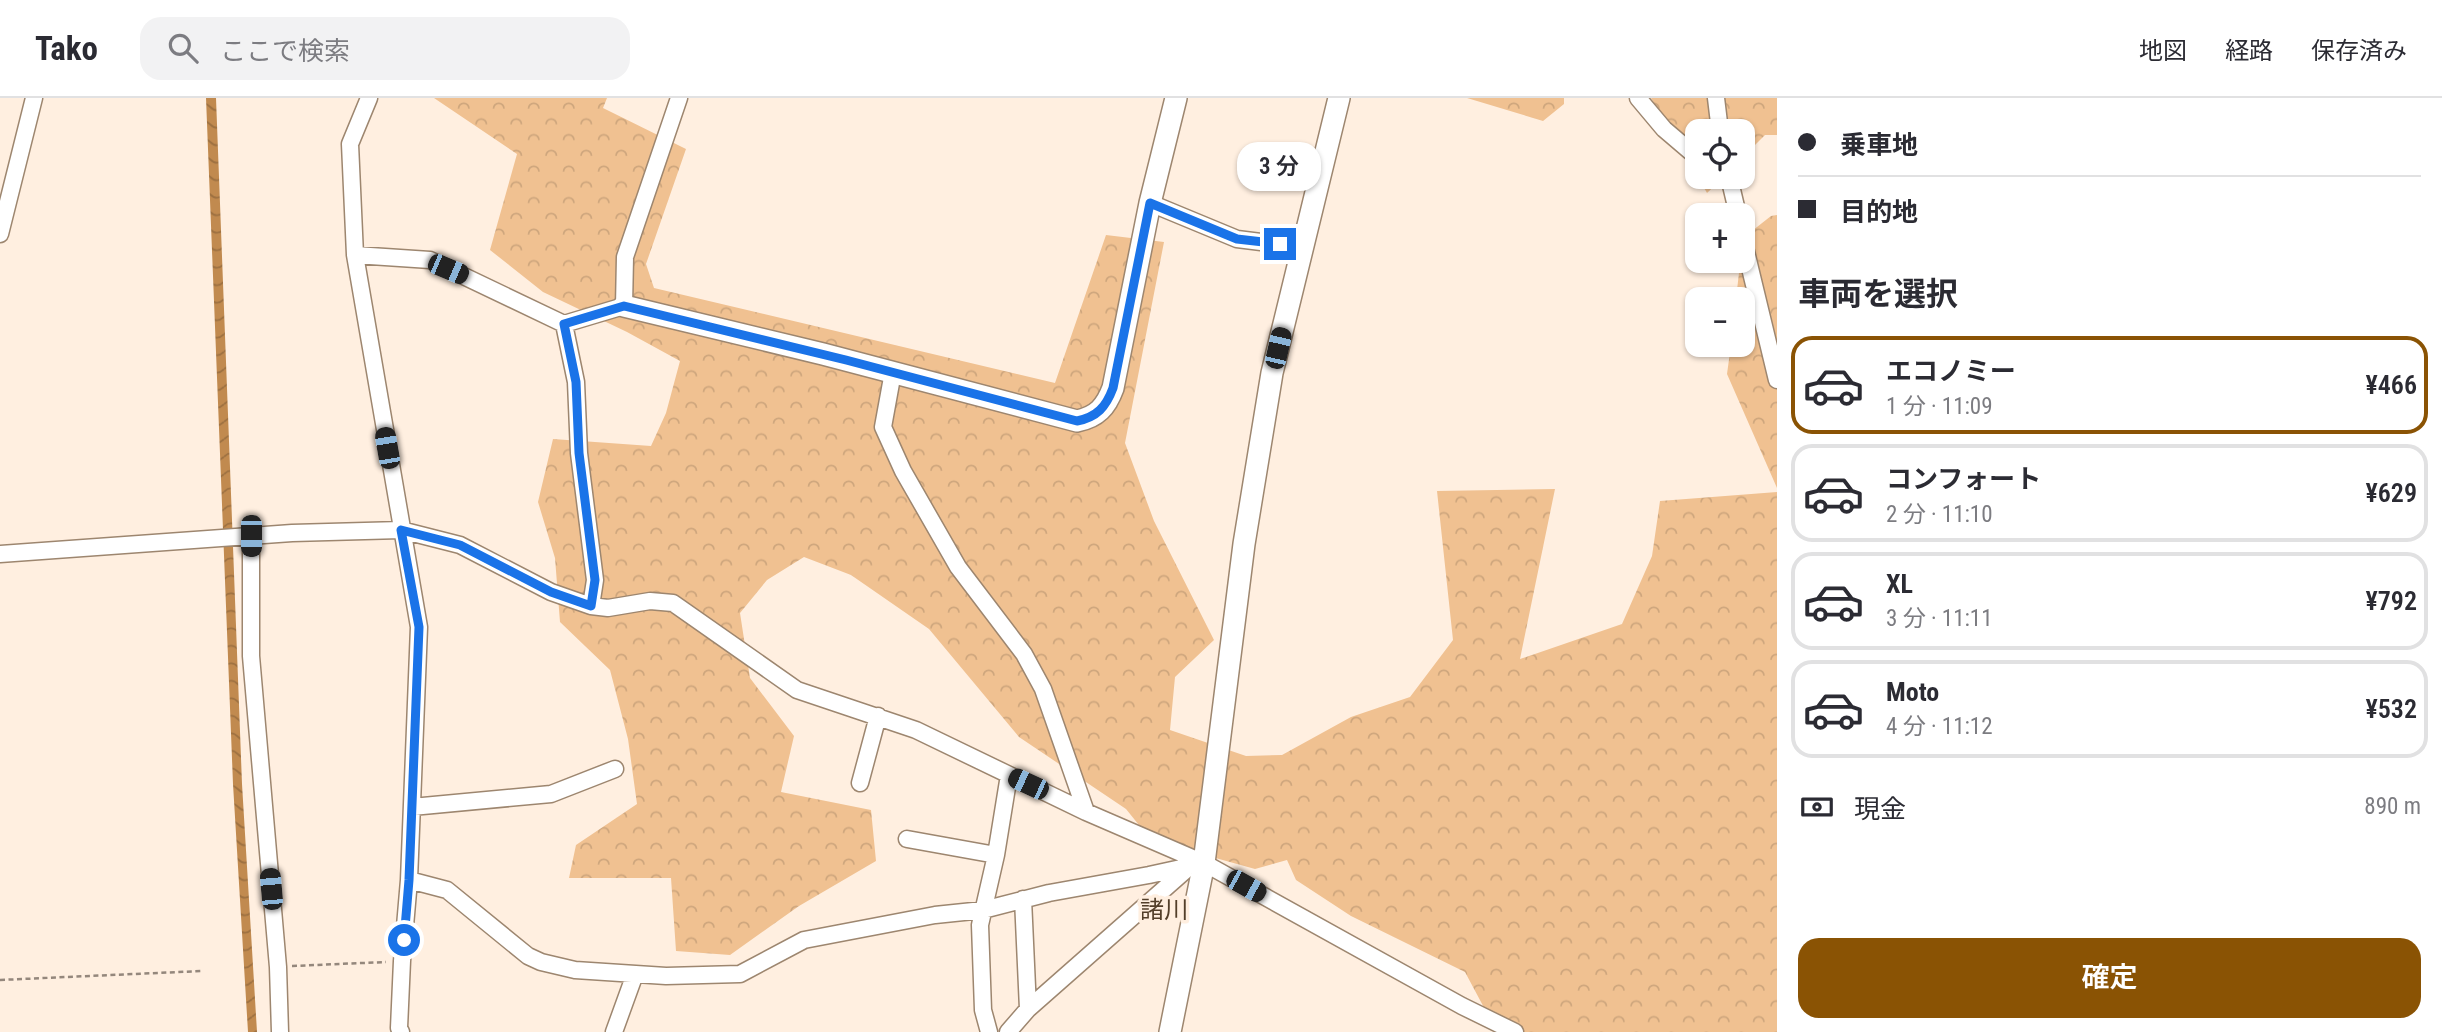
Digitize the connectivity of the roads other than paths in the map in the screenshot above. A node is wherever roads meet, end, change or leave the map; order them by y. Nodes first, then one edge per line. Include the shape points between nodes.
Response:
1 (34, 98) edge
2 (369, 98) edge
3 (679, 98) edge
4 (1176, 98) edge
5 (1339, 98) edge
6 (1638, 98) edge
7 (1716, 98) edge
8 (1719, 119) edge
9 (1685, 147) edge
10 (1150, 203) junction
11 (0, 234) edge
12 (1301, 247) junction
13 (355, 255) junction
14 (1751, 273) edge
15 (624, 306) junction
16 (564, 324) junction
17 (893, 372) junction
18 (1777, 380) edge
19 (401, 530) junction
20 (251, 536) junction
21 (0, 554) edge
22 (591, 606) junction
23 (878, 716) junction
24 (615, 769) dead end
25 (1009, 775) junction
26 (860, 783) dead end
27 (412, 807) junction
28 (1086, 812) junction
29 (907, 839) dead end
30 (996, 855) junction
31 (1197, 864) junction
32 (409, 880) junction
33 (1023, 899) junction
34 (983, 910) junction
35 (635, 974) junction
36 (1028, 1009) junction
37 (280, 1032) edge
38 (401, 1032) edge
39 (614, 1032) edge
40 (989, 1032) edge
41 (1008, 1032) edge
42 (1170, 1032) edge
43 (1515, 1032) edge

1 - 11 street
2 - 13 street via 350,144
3 - 15 street via 625,257
4 - 10 street
5 - 12 street
6 - 9 street
7 - 8 street
10 - 12 street via 1237,239
10 - 17 street via 1113,388 1107,405 1090,418 1077,421
12 - 31 street via 1272,373
13 - 16 street via 430,260
13 - 19 street
14 - 18 street
15 - 16 street
15 - 17 street
16 - 22 street via 576,382 579,453 595,580
17 - 28 street via 883,427 958,567 1024,654 1043,690
19 - 20 street
19 - 22 street via 460,545 551,592
19 - 27 street via 419,627
20 - 21 street
20 - 37 street via 251,656
22 - 23 street via 673,603 797,690
23 - 25 street
23 - 26 street
24 - 27 street via 551,794
25 - 28 street
25 - 30 street
27 - 32 street
28 - 31 street
29 - 30 street
30 - 34 street
31 - 33 street
31 - 36 street
31 - 42 street
31 - 43 street
32 - 35 street via 447,890 541,962 575,970
32 - 38 street
33 - 34 street
33 - 36 street
34 - 35 street via 804,940 740,974
34 - 40 street via 983,1010
35 - 39 street
36 - 41 street

